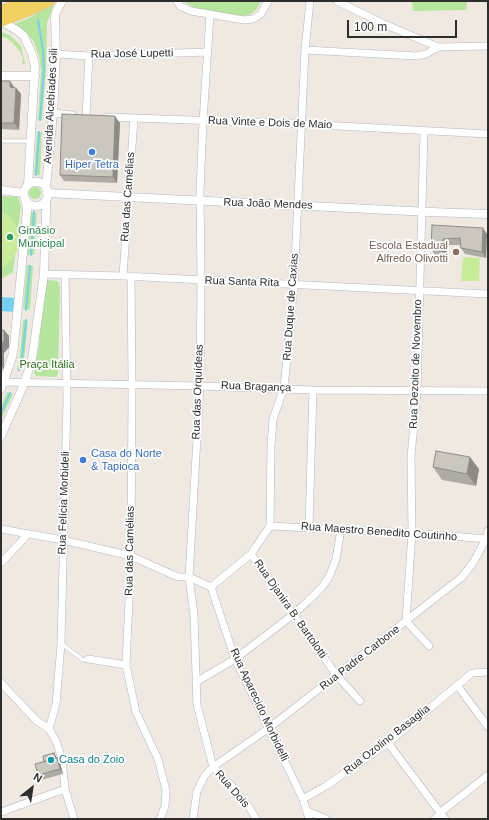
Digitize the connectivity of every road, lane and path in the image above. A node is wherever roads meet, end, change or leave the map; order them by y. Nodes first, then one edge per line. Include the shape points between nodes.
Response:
1 (25, 1) edge
2 (49, 1) edge
3 (62, 1) edge
4 (177, 1) edge
5 (268, 1) edge
6 (310, 1) edge
7 (337, 1) edge
8 (1, 11) edge
9 (210, 15) junction
10 (1, 21) edge
11 (488, 46) edge
12 (438, 47) junction
13 (305, 50) junction
14 (208, 52) junction
15 (56, 54) junction
16 (89, 56) junction
17 (1, 76) edge
18 (35, 76) junction
19 (53, 113) junction
20 (92, 116) junction
21 (134, 118) junction
22 (202, 121) junction
23 (302, 124) junction
24 (424, 131) junction
25 (488, 134) edge
26 (1, 141) edge
27 (30, 141) junction
28 (1, 190) edge
29 (26, 193) junction
30 (46, 194) junction
31 (128, 197) junction
32 (200, 201) junction
33 (297, 205) junction
34 (421, 212) junction
35 (488, 214) edge
36 (44, 274) junction
37 (65, 275) junction
38 (123, 276) junction
39 (131, 276) junction
40 (201, 280) junction
41 (294, 284) junction
42 (419, 290) junction
43 (488, 294) edge
44 (25, 382) junction
45 (66, 383) junction
46 (2, 384) edge
47 (132, 384) junction
48 (200, 386) junction
49 (284, 388) junction
50 (313, 390) junction
51 (417, 391) junction
52 (488, 392) edge
53 (1, 436) edge
54 (270, 526) junction
55 (308, 527) junction
56 (1, 529) edge
57 (341, 529) junction
58 (488, 531) edge
59 (412, 533) junction
60 (28, 534) junction
61 (487, 539) edge
62 (63, 540) junction
63 (251, 554) junction
64 (131, 556) junction
65 (1, 563) edge
66 (190, 577) junction
67 (211, 587) junction
68 (294, 614) junction
69 (406, 621) junction
70 (61, 644) junction
71 (429, 646) dead end
72 (88, 659) joint
73 (235, 659) junction
74 (126, 665) junction
75 (488, 672) edge
76 (337, 676) junction
77 (196, 682) junction
78 (1, 683) edge
79 (457, 685) junction
80 (360, 701) dead end
81 (488, 727) edge
82 (269, 728) junction
83 (49, 729) junction
84 (388, 743) junction
85 (213, 767) junction
86 (488, 775) edge
87 (65, 789) junction
88 (303, 799) junction
89 (307, 811) junction
90 (1, 812) edge
91 (441, 812) junction
92 (74, 819) edge
93 (160, 819) edge
94 (193, 819) edge
95 (256, 819) edge
96 (309, 819) edge
97 (326, 819) edge
98 (434, 819) edge
99 (445, 819) edge

1 - 8 main road
2 - 10 main road
3 - 15 street, Avenida Alcebíades Gili via 55,17
4 - 9 street via 180,6 191,11
5 - 9 street via 261,14 253,19
6 - 13 street, Rua Duque de Caxias
7 - 12 street
9 - 14 street, Rua das Orquídeas
10 - 18 street, Avenida Alcebíades Gili via 18,31 28,43 35,66
11 - 12 street
12 - 13 street via 416,56
13 - 23 street, Rua Duque de Caxias
14 - 16 street, Rua José Lupetti
14 - 22 street, Rua das Orquídeas
15 - 16 street, Rua José Lupetti
15 - 19 street, Avenida Alcebíades Gili
16 - 20 street
17 - 18 street
18 - 27 street, Avenida Alcebíades Gili
19 - 20 street, Rua Vinte e Dois de Maio
19 - 30 street, Avenida Alcebíades Gili
20 - 21 street, Rua Vinte e Dois de Maio
21 - 22 street, Rua Vinte e Dois de Maio
21 - 31 street, Rua das Camélias
22 - 23 street, Rua Vinte e Dois de Maio
22 - 32 street, Rua das Orquídeas
23 - 24 street, Rua Vinte e Dois de Maio
23 - 33 street, Rua Duque de Caxias
24 - 25 street, Rua Vinte e Dois de Maio
24 - 34 street, Rua Dezoito de Novembro
26 - 27 lane
27 - 29 street, Avenida Alcebíades Gili
28 - 29 street
29 - 30 street via 31,183 37,182
29 - 30 street via 29,203 36,205 43,202
29 - 46 street, Avenida Alcebíades Gili via 27,211 14,346
30 - 31 street, Rua João Mendes
30 - 36 street, Avenida Alcebíades Gili
31 - 32 street, Rua João Mendes
31 - 38 street, Rua das Camélias
32 - 33 street, Rua João Mendes
32 - 40 street, Rua das Orquídeas
33 - 34 street, Rua João Mendes
33 - 41 street, Rua Duque de Caxias
34 - 35 street, Rua João Mendes
34 - 42 street, Rua Dezoito de Novembro
36 - 37 street, Rua Santa Rita
36 - 44 street, Avenida Alcebíades Gili via 32,359
37 - 38 street, Rua Santa Rita
37 - 45 street, Rua Felícia Morbideli
38 - 39 street, Rua Santa Rita
39 - 40 street, Rua Santa Rita
39 - 47 street, Rua das Camélias
40 - 41 street, Rua Santa Rita
40 - 48 street, Rua das Orquídeas
41 - 42 street, Rua Santa Rita
41 - 49 street, Rua Duque de Caxias
42 - 43 street, Rua Santa Rita
42 - 51 street, Rua Dezoito de Novembro
44 - 45 street, Rua Bragança
44 - 46 street, Rua Bragança
44 - 53 street, Avenida Alcebíades Gili
45 - 47 street, Rua Bragança
45 - 62 street, Rua Felícia Morbideli
47 - 48 street, Rua Bragança
47 - 64 street, Rua das Camélias
48 - 49 street, Rua Bragança
48 - 66 street, Rua das Orquídeas
49 - 50 street, Rua Bragança
49 - 54 street, Rua Duque de Caxias via 273,420
50 - 51 street, Rua Bragança
50 - 55 street
51 - 52 street, Rua Bragança
51 - 59 street, Rua Dezoito de Novembro via 411,457
54 - 55 street, Rua Maestro Benedito Coutinho
54 - 63 street
55 - 57 street, Rua Maestro Benedito Coutinho
56 - 60 street
57 - 59 street, Rua Maestro Benedito Coutinho
57 - 68 street via 336,559 330,575
58 - 61 street, Rua Padre Carbone
59 - 61 street, Rua Maestro Benedito Coutinho
59 - 69 street, Rua Dezoito de Novembro
60 - 62 street
60 - 65 street
61 - 69 street, Rua Padre Carbone via 462,577
62 - 64 street
62 - 70 street, Rua Felícia Morbideli
63 - 67 street
63 - 68 street, Rua Djanira B. Bartolotti
64 - 66 street via 178,577
64 - 74 street, Rua das Camélias
66 - 67 street
66 - 77 street, Rua das Orquídeas
67 - 73 street, Rua Aparecido Morbidelli
68 - 73 street
68 - 76 street, Rua Djanira B. Bartolotti
69 - 71 street
69 - 76 street, Rua Padre Carbone
70 - 72 lane via 83,660
70 - 83 street, Rua Felícia Morbideli via 56,704
72 - 74 street
73 - 77 street
73 - 82 street, Rua Aparecido Morbidelli
74 - 93 street, Rua das Camélias via 136,712 158,759 166,790 165,806
75 - 79 street, Rua Ozolino Basaglia via 472,674
76 - 80 street, Rua Djanira B. Bartolotti
76 - 82 street, Rua Padre Carbone
77 - 85 street, Rua das Orquídeas via 197,705
78 - 83 street via 37,721
79 - 81 street
79 - 84 street, Rua Ozolino Basaglia
82 - 85 street, Rua Padre Carbone
82 - 88 street, Rua Aparecido Morbidelli
83 - 87 street via 62,759
84 - 88 street, Rua Ozolino Basaglia
84 - 91 street
85 - 94 street, Rua Dois via 205,775 197,791
85 - 95 street, Rua Dois via 231,785
86 - 91 street
87 - 90 street
87 - 92 street
88 - 89 street
89 - 96 street
89 - 97 street
91 - 98 street
91 - 99 street

